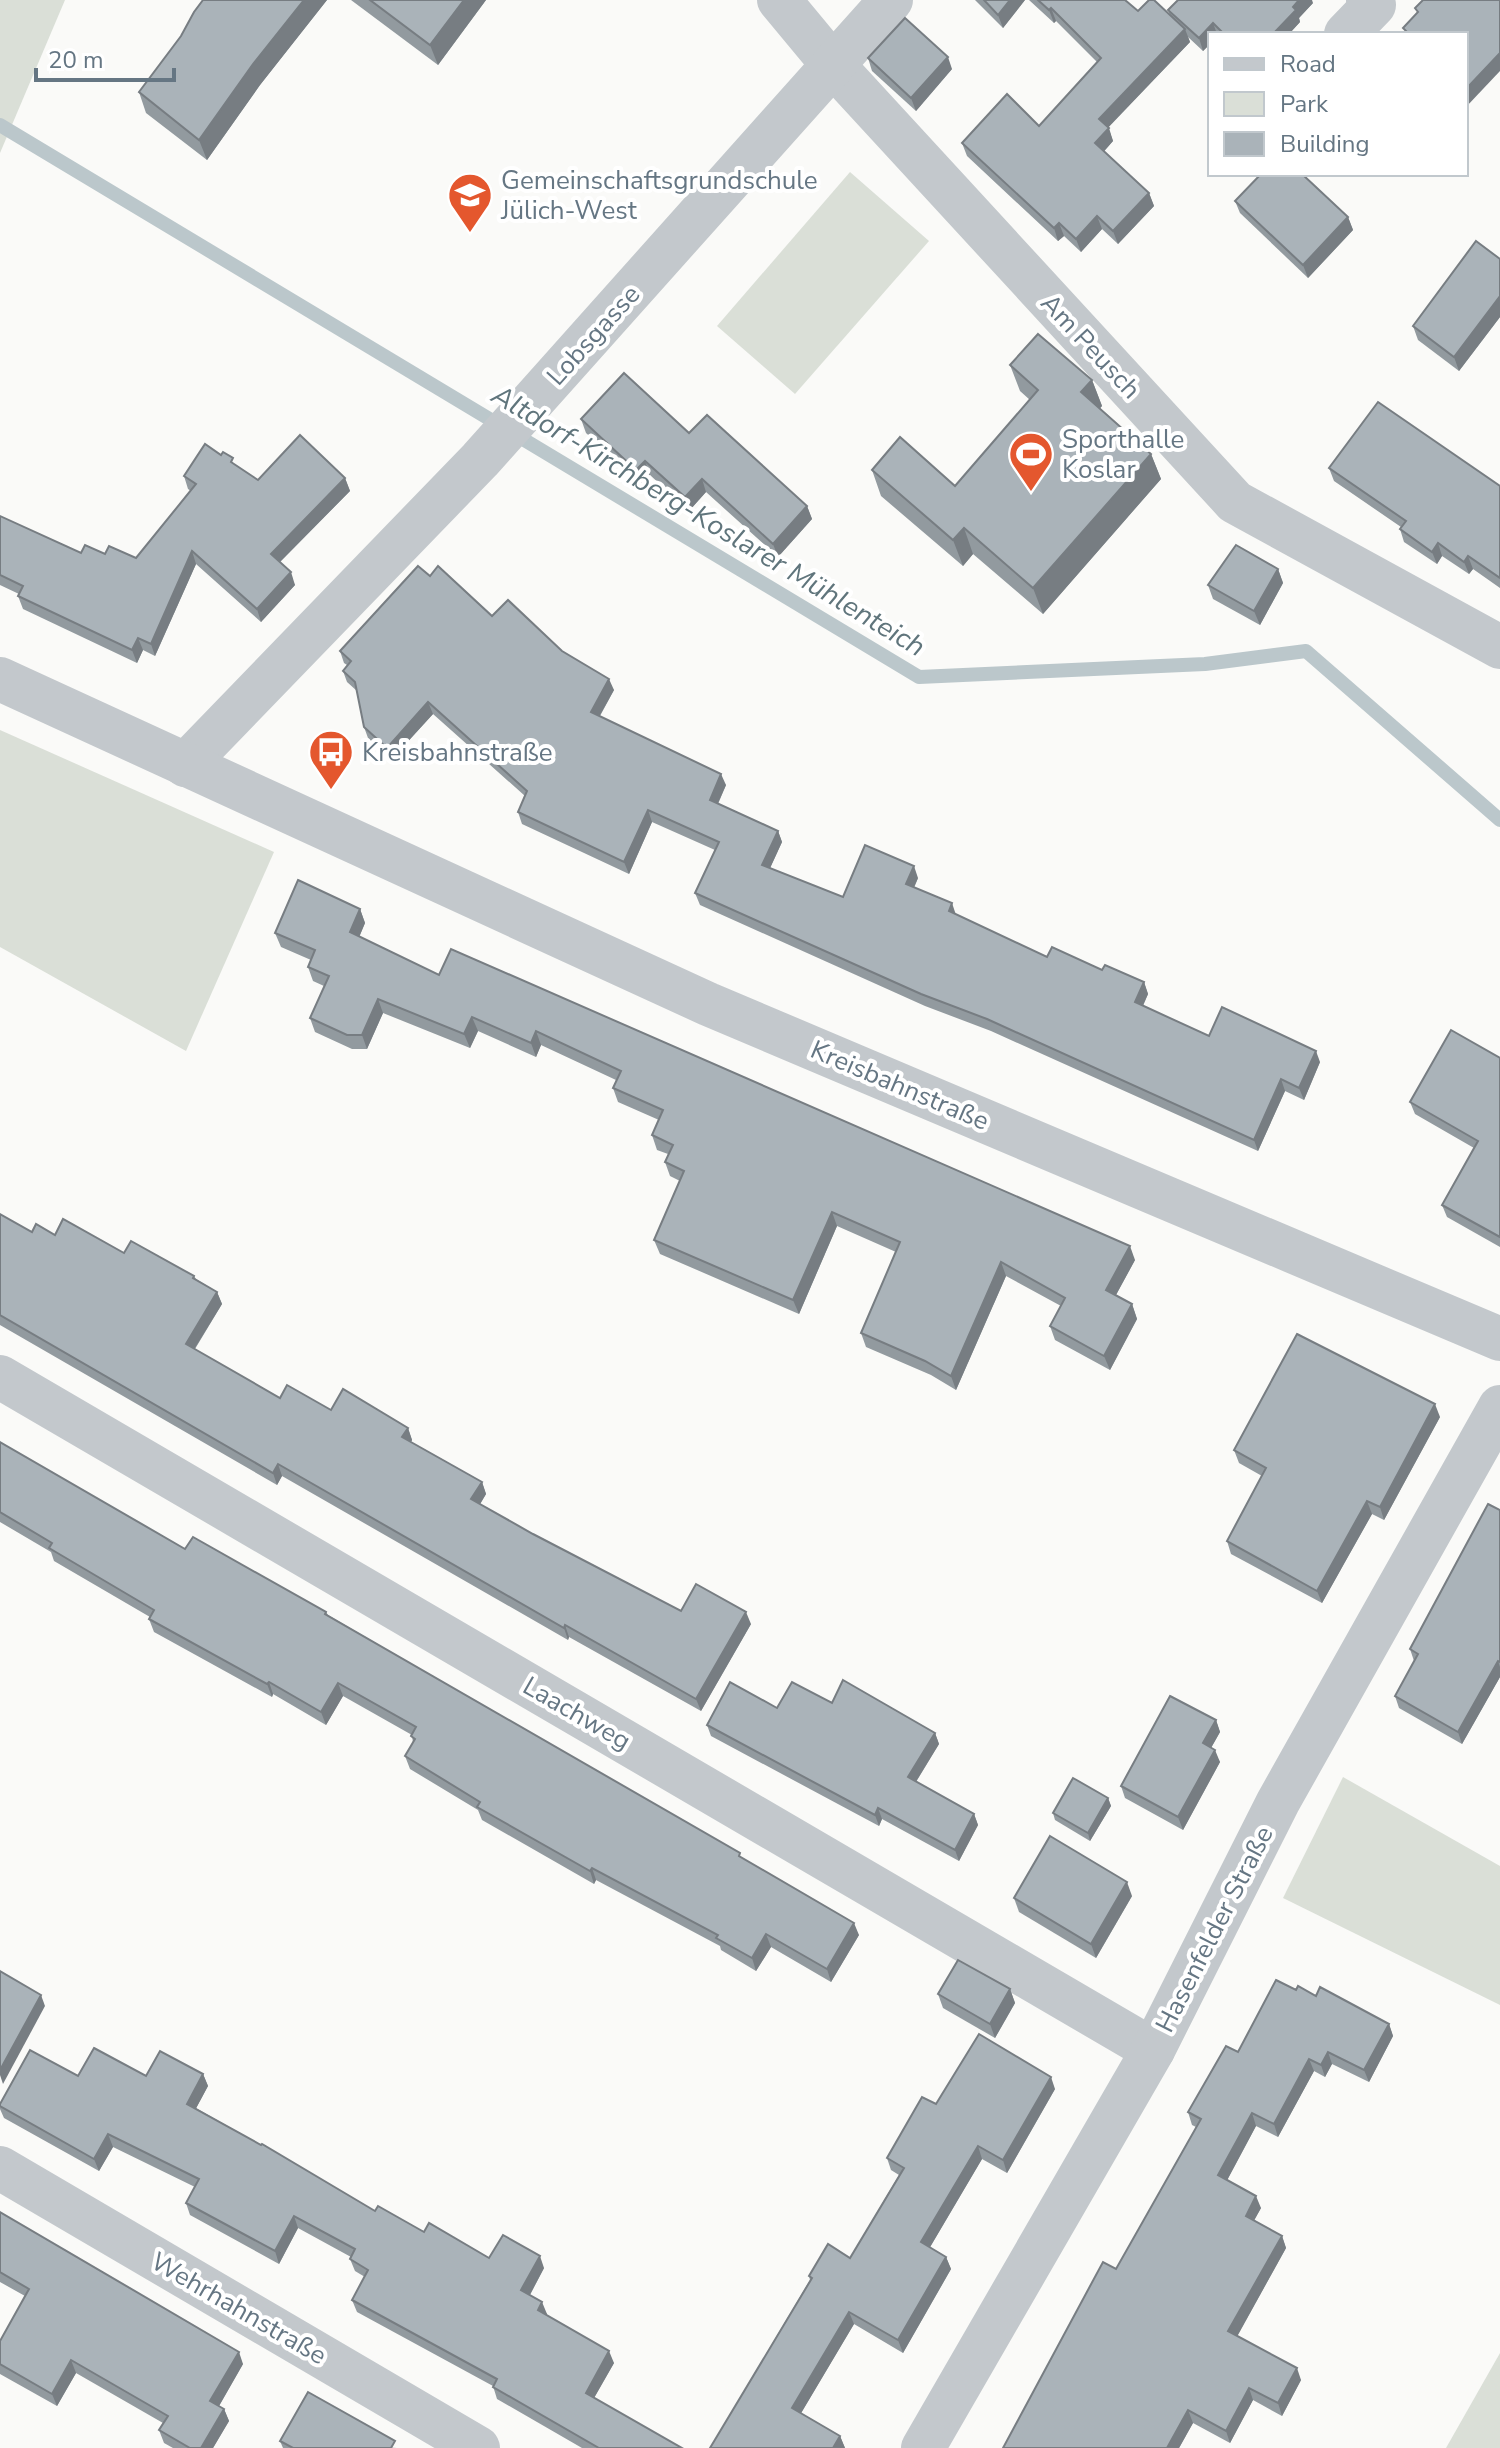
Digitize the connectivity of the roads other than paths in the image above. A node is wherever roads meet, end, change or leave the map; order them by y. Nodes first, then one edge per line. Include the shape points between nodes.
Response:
1 (779, 0) edge
2 (891, 0) edge
3 (833, 65) junction
4 (1500, 647) edge
5 (0, 679) edge
6 (185, 765) junction
7 (1500, 1339) edge
8 (0, 1377) edge
9 (1500, 1407) edge
10 (1153, 2050) junction
11 (0, 2168) edge
12 (478, 2448) edge
13 (923, 2448) edge

1 - 3 street, Am Peusch
2 - 3 street, Lobsgasse
3 - 4 street, Am Peusch via 1235,502
3 - 6 street, Lobsgasse via 480,460
5 - 6 street, Kreisbahnstraße
6 - 7 street, Kreisbahnstraße via 708,1004
8 - 10 street, Laachweg
9 - 10 street, Hasenfelder Straße via 1278,1802
10 - 13 street, Hasenfelder Straße
11 - 12 street, Wehrhahnstraße

